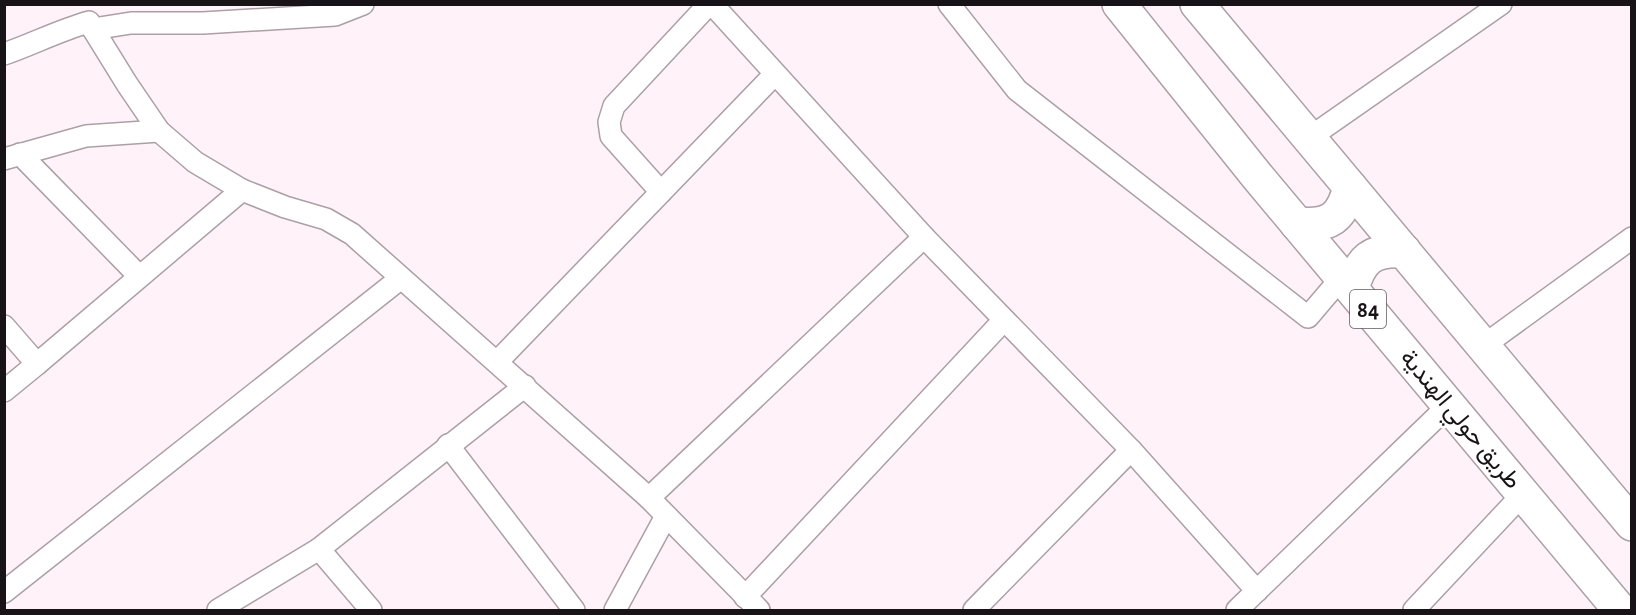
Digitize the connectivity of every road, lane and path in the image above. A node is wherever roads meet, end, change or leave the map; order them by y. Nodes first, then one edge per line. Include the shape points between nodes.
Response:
1 (363, 4) edge
2 (710, 4) edge
3 (949, 4) edge
4 (1119, 4) edge
5 (1197, 4) edge
6 (1502, 4) edge
7 (334, 10) edge
8 (93, 29) junction
9 (4, 54) edge
10 (775, 74) junction
11 (159, 131) junction
12 (1309, 138) junction
13 (12, 157) edge
14 (1350, 187) junction
15 (242, 190) junction
16 (661, 192) junction
17 (1297, 224) junction
18 (924, 237) junction
19 (1632, 238) edge
20 (1404, 251) junction
21 (139, 276) junction
22 (401, 278) junction
23 (1347, 283) junction
24 (1004, 320) junction
25 (4, 326) edge
26 (1483, 346) junction
27 (497, 362) junction
28 (37, 364) junction
29 (525, 386) junction
30 (4, 391) edge
31 (1449, 405) junction
32 (448, 445) junction
33 (1131, 450) junction
34 (1523, 494) junction
35 (649, 498) junction
36 (666, 516) junction
37 (1630, 518) edge
38 (319, 549) junction
39 (1257, 591) junction
40 (4, 592) edge
41 (752, 604) edge
42 (218, 610) edge
43 (371, 610) edge
44 (574, 610) edge
45 (615, 610) edge
46 (974, 610) edge
47 (1237, 610) edge
48 (1414, 610) edge
49 (1619, 610) edge

1 - 7 street
2 - 10 street
2 - 16 street via 614,106 609,122 611,136
3 - 23 street via 1017,90 1308,317
4 - 17 highway, طريق حولي الهندية / 84
5 - 12 highway
6 - 12 street
7 - 8 street
8 - 9 street via 89,22
8 - 11 street
10 - 16 street
10 - 18 street
11 - 13 street via 86,136
11 - 15 street via 195,162
12 - 14 highway
13 - 21 street
14 - 17 highway via 1345,205 1333,219 1316,226
14 - 20 highway
15 - 21 street
15 - 22 street via 326,219 352,234
16 - 27 street
17 - 23 highway, طريق حولي الهندية / 84
18 - 24 street
18 - 35 street
19 - 26 street
20 - 23 highway via 1385,250 1368,257
20 - 26 highway
21 - 28 street
22 - 27 street
22 - 40 street
23 - 31 highway, طريق حولي الهندية / 84
24 - 33 street
24 - 41 street
25 - 28 street
26 - 37 highway
27 - 29 street
28 - 30 street
29 - 32 street
29 - 35 street
31 - 34 highway, طريق حولي الهندية / 84
31 - 39 street
32 - 38 street
32 - 44 street
33 - 39 street
33 - 46 street
34 - 48 street
34 - 49 highway, طريق حولي الهندية / 84
35 - 36 street
36 - 41 street
36 - 45 street
38 - 42 street
38 - 43 street
39 - 47 street

